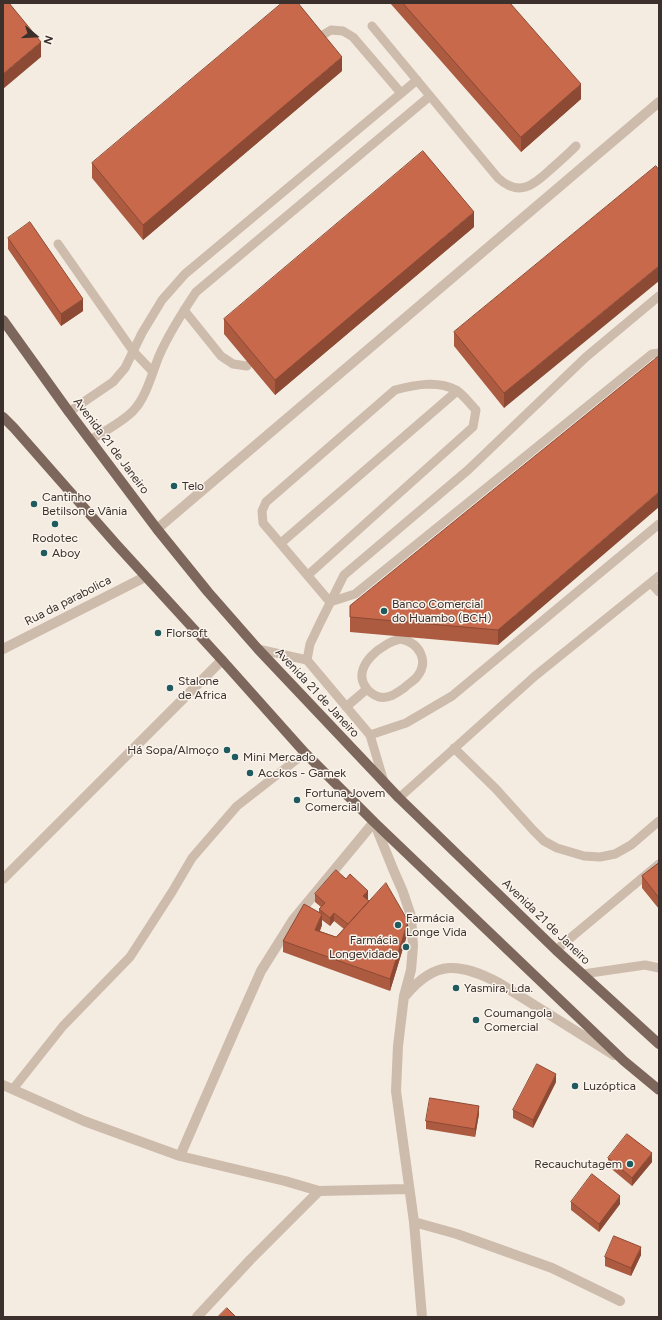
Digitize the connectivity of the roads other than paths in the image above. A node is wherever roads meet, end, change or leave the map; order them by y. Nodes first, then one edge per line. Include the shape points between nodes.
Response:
1 (372, 26) dead end
2 (321, 36) edge
3 (417, 80) junction
4 (401, 93) junction
5 (430, 96) junction
6 (659, 102) edge
7 (576, 146) dead end
8 (58, 244) dead end
9 (659, 296) edge
10 (184, 310) junction
11 (3, 320) edge
12 (133, 351) junction
13 (657, 352) edge
14 (247, 366) edge
15 (153, 372) junction
16 (457, 391) junction
17 (69, 412) junction
18 (3, 417) edge
19 (90, 440) junction
20 (659, 524) edge
21 (157, 529) junction
22 (281, 543) junction
23 (308, 575) junction
24 (659, 576) edge
25 (145, 577) junction
26 (651, 583) junction
27 (659, 592) edge
28 (330, 602) junction
29 (3, 648) edge
30 (258, 649) junction
31 (222, 660) junction
32 (307, 660) junction
33 (367, 690) junction
34 (346, 707) junction
35 (370, 734) junction
36 (454, 748) junction
37 (305, 752) junction
38 (384, 783) junction
39 (399, 798) junction
40 (659, 821) edge
41 (374, 822) junction
42 (659, 864) edge
43 (3, 879) edge
44 (556, 950) junction
45 (659, 960) edge
46 (644, 965) junction
47 (659, 968) edge
48 (583, 974) junction
49 (404, 996) junction
50 (659, 1044) edge
51 (624, 1061) junction
52 (3, 1085) edge
53 (13, 1089) junction
54 (659, 1090) edge
55 (180, 1156) junction
56 (408, 1189) junction
57 (319, 1191) junction
58 (414, 1222) junction
59 (620, 1301) dead end
60 (197, 1317) edge
61 (422, 1317) edge

1 - 3 lane
2 - 4 lane via 331,30 343,31 353,36
3 - 4 lane
3 - 5 lane
4 - 12 lane via 185,274 162,300
5 - 7 lane via 506,185 530,187
5 - 10 lane via 196,292
6 - 21 street
8 - 12 lane
9 - 28 lane via 586,357 468,470 344,575
10 - 14 lane via 221,356 233,364
10 - 15 lane via 176,321
11 - 17 main road, Avenida 21 de Janeiro
12 - 15 lane
12 - 17 lane via 125,368 113,382
13 - 28 lane via 355,594
15 - 19 lane via 134,410
16 - 22 lane
16 - 22 lane via 428,384 395,390 389,395 266,502 262,511 263,523
16 - 23 lane via 476,410 473,427
17 - 19 main road, Avenida 21 de Janeiro
18 - 25 main road
19 - 21 main road, Avenida 21 de Janeiro
20 - 35 lane via 452,696 406,723
21 - 30 main road, Avenida 21 de Janeiro
22 - 23 lane
23 - 28 lane
24 - 26 lane
25 - 29 street, Rua da parabolica
25 - 31 main road
26 - 27 lane
26 - 36 lane via 535,676
28 - 32 lane via 310,644
30 - 32 lane
30 - 38 main road, Avenida 21 de Janeiro
31 - 37 main road
31 - 43 street
32 - 34 lane
33 - 33 lane via 379,697 386,697 393,695 416,678 420,672 422,657 414,644 408,640 393,640 370,657 362,669 361,676
33 - 34 lane
34 - 35 lane
35 - 38 lane
36 - 39 lane
36 - 40 lane via 533,830 557,848 584,856 600,857 615,854 631,845
37 - 41 main road
37 - 53 lane via 236,806 192,858 130,957 63,1026
38 - 39 main road, Avenida 21 de Janeiro
39 - 44 main road, Avenida 21 de Janeiro
41 - 49 street via 411,916 411,970
41 - 51 main road
41 - 55 street via 293,920 261,972
42 - 44 lane
44 - 48 main road, Avenida 21 de Janeiro
45 - 46 lane
46 - 47 lane
46 - 48 lane
48 - 50 main road, Avenida 21 de Janeiro
49 - 51 street via 415,984 435,970 459,968 479,973
49 - 56 street via 396,1090
51 - 54 main road
52 - 53 street
53 - 55 street via 84,1121
55 - 57 street
56 - 57 street
56 - 58 street
57 - 60 street
58 - 59 street via 457,1234 552,1268
58 - 61 street

